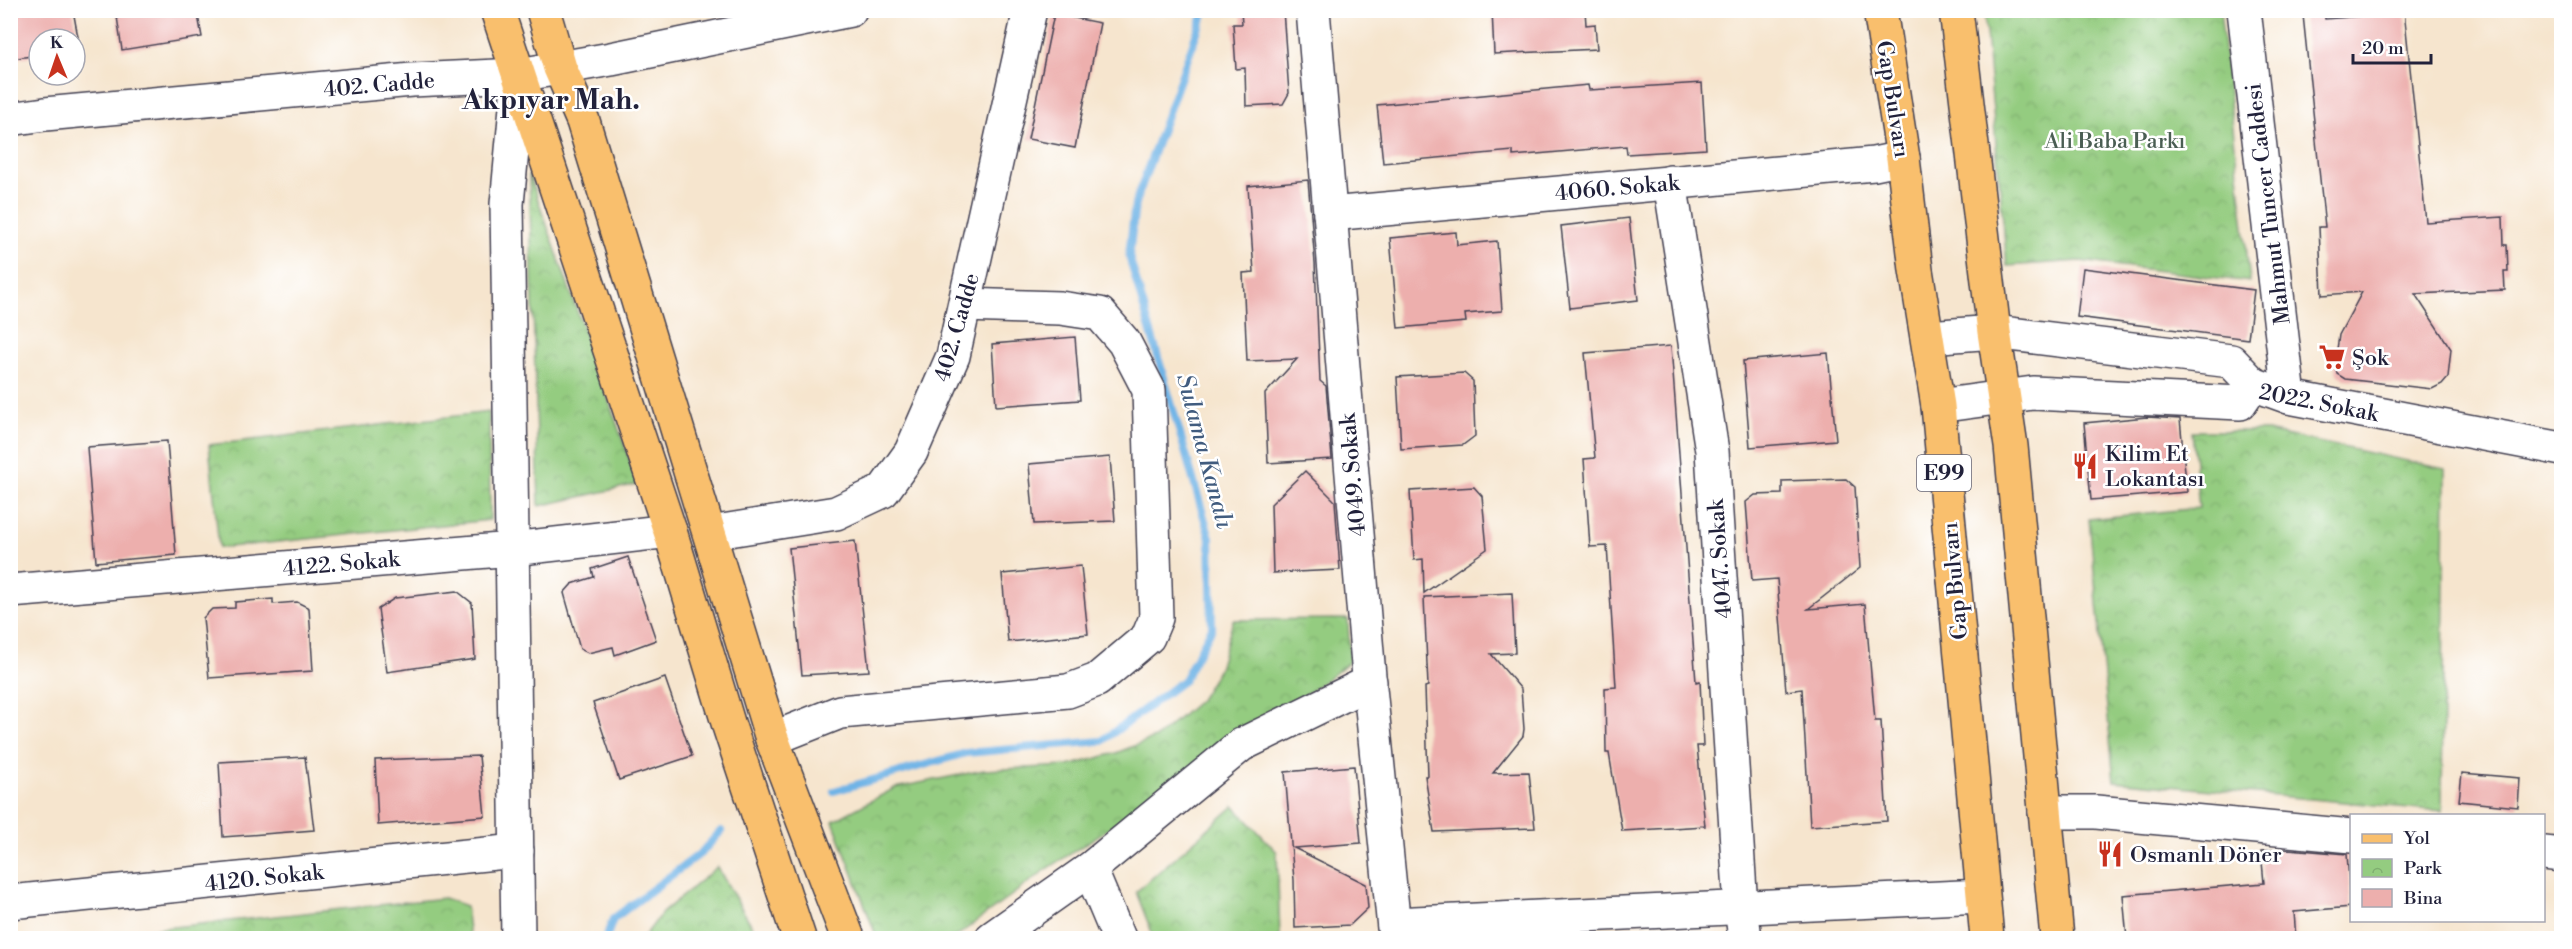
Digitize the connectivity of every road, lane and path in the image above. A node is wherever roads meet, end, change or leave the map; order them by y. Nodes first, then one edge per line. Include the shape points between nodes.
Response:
1 (497, 10) edge
2 (543, 10) edge
3 (850, 10) edge
4 (1030, 10) edge
5 (1313, 10) edge
6 (1880, 10) edge
7 (1956, 10) edge
8 (2244, 10) edge
9 (561, 68) junction
10 (519, 75) junction
11 (10, 119) edge
12 (1903, 159) junction
13 (1670, 182) junction
14 (1330, 214) junction
15 (965, 304) junction
16 (1994, 332) junction
17 (1928, 337) junction
18 (2253, 384) junction
19 (2003, 397) junction
20 (2289, 397) junction
21 (1938, 406) junction
22 (2562, 449) edge
23 (670, 531) junction
24 (711, 533) junction
25 (512, 549) junction
26 (10, 591) edge
27 (1370, 682) junction
28 (772, 739) junction
29 (2045, 812) junction
30 (2350, 836) edge
31 (517, 851) junction
32 (2545, 854) edge
33 (2562, 855) edge
34 (1090, 869) junction
35 (1982, 896) junction
36 (10, 902) edge
37 (1743, 923) edge
38 (1394, 932) edge
39 (518, 939) edge
40 (799, 939) edge
41 (848, 939) edge
42 (992, 939) edge
43 (1119, 939) edge
44 (1987, 939) edge
45 (2057, 939) edge

1 - 10 main road
2 - 9 main road
3 - 9 street, 402. Cadde
4 - 15 street, 402. Cadde
5 - 14 street, 4049. Sokak
6 - 12 main road, Gap Bulvarı / E99
7 - 16 main road
8 - 20 street, Mahmut Tuncer Caddesi
9 - 10 street, 402. Cadde
9 - 24 main road via 583,121
10 - 11 street, 402. Cadde via 412,80
10 - 23 main road
10 - 25 street via 507,204
12 - 13 street, 4060. Sokak
12 - 17 main road, Gap Bulvarı / E99
13 - 14 street, 4060. Sokak
13 - 37 street, 4047. Sokak via 1712,451
14 - 27 street, 4049. Sokak
15 - 24 street, 402. Cadde via 953,356 911,452 883,491 836,513
15 - 28 street via 1060,308 1100,314 1124,342 1149,390 1156,618 1148,637 1097,680 1068,691 840,712
16 - 17 street
16 - 18 street via 2231,361
16 - 19 main road
17 - 21 main road, Gap Bulvarı / E99
18 - 19 street, 2022. Sokak via 2240,403 2033,393
18 - 20 street, 2022. Sokak
19 - 21 street, 2022. Sokak
19 - 29 main road via 2011,446
20 - 22 street, 2022. Sokak
21 - 35 main road, Gap Bulvarı / E99
23 - 25 street, 4122. Sokak
23 - 40 main road
24 - 28 main road
25 - 26 street, 4122. Sokak
25 - 31 street
27 - 34 street via 1241,745
27 - 38 street, 4049. Sokak
28 - 41 main road
29 - 30 street via 2096,812
29 - 45 main road
31 - 36 street, 4120. Sokak
31 - 39 street
32 - 33 street
34 - 42 street
34 - 43 street
35 - 37 street
35 - 44 main road, Gap Bulvarı / E99
37 - 38 street

